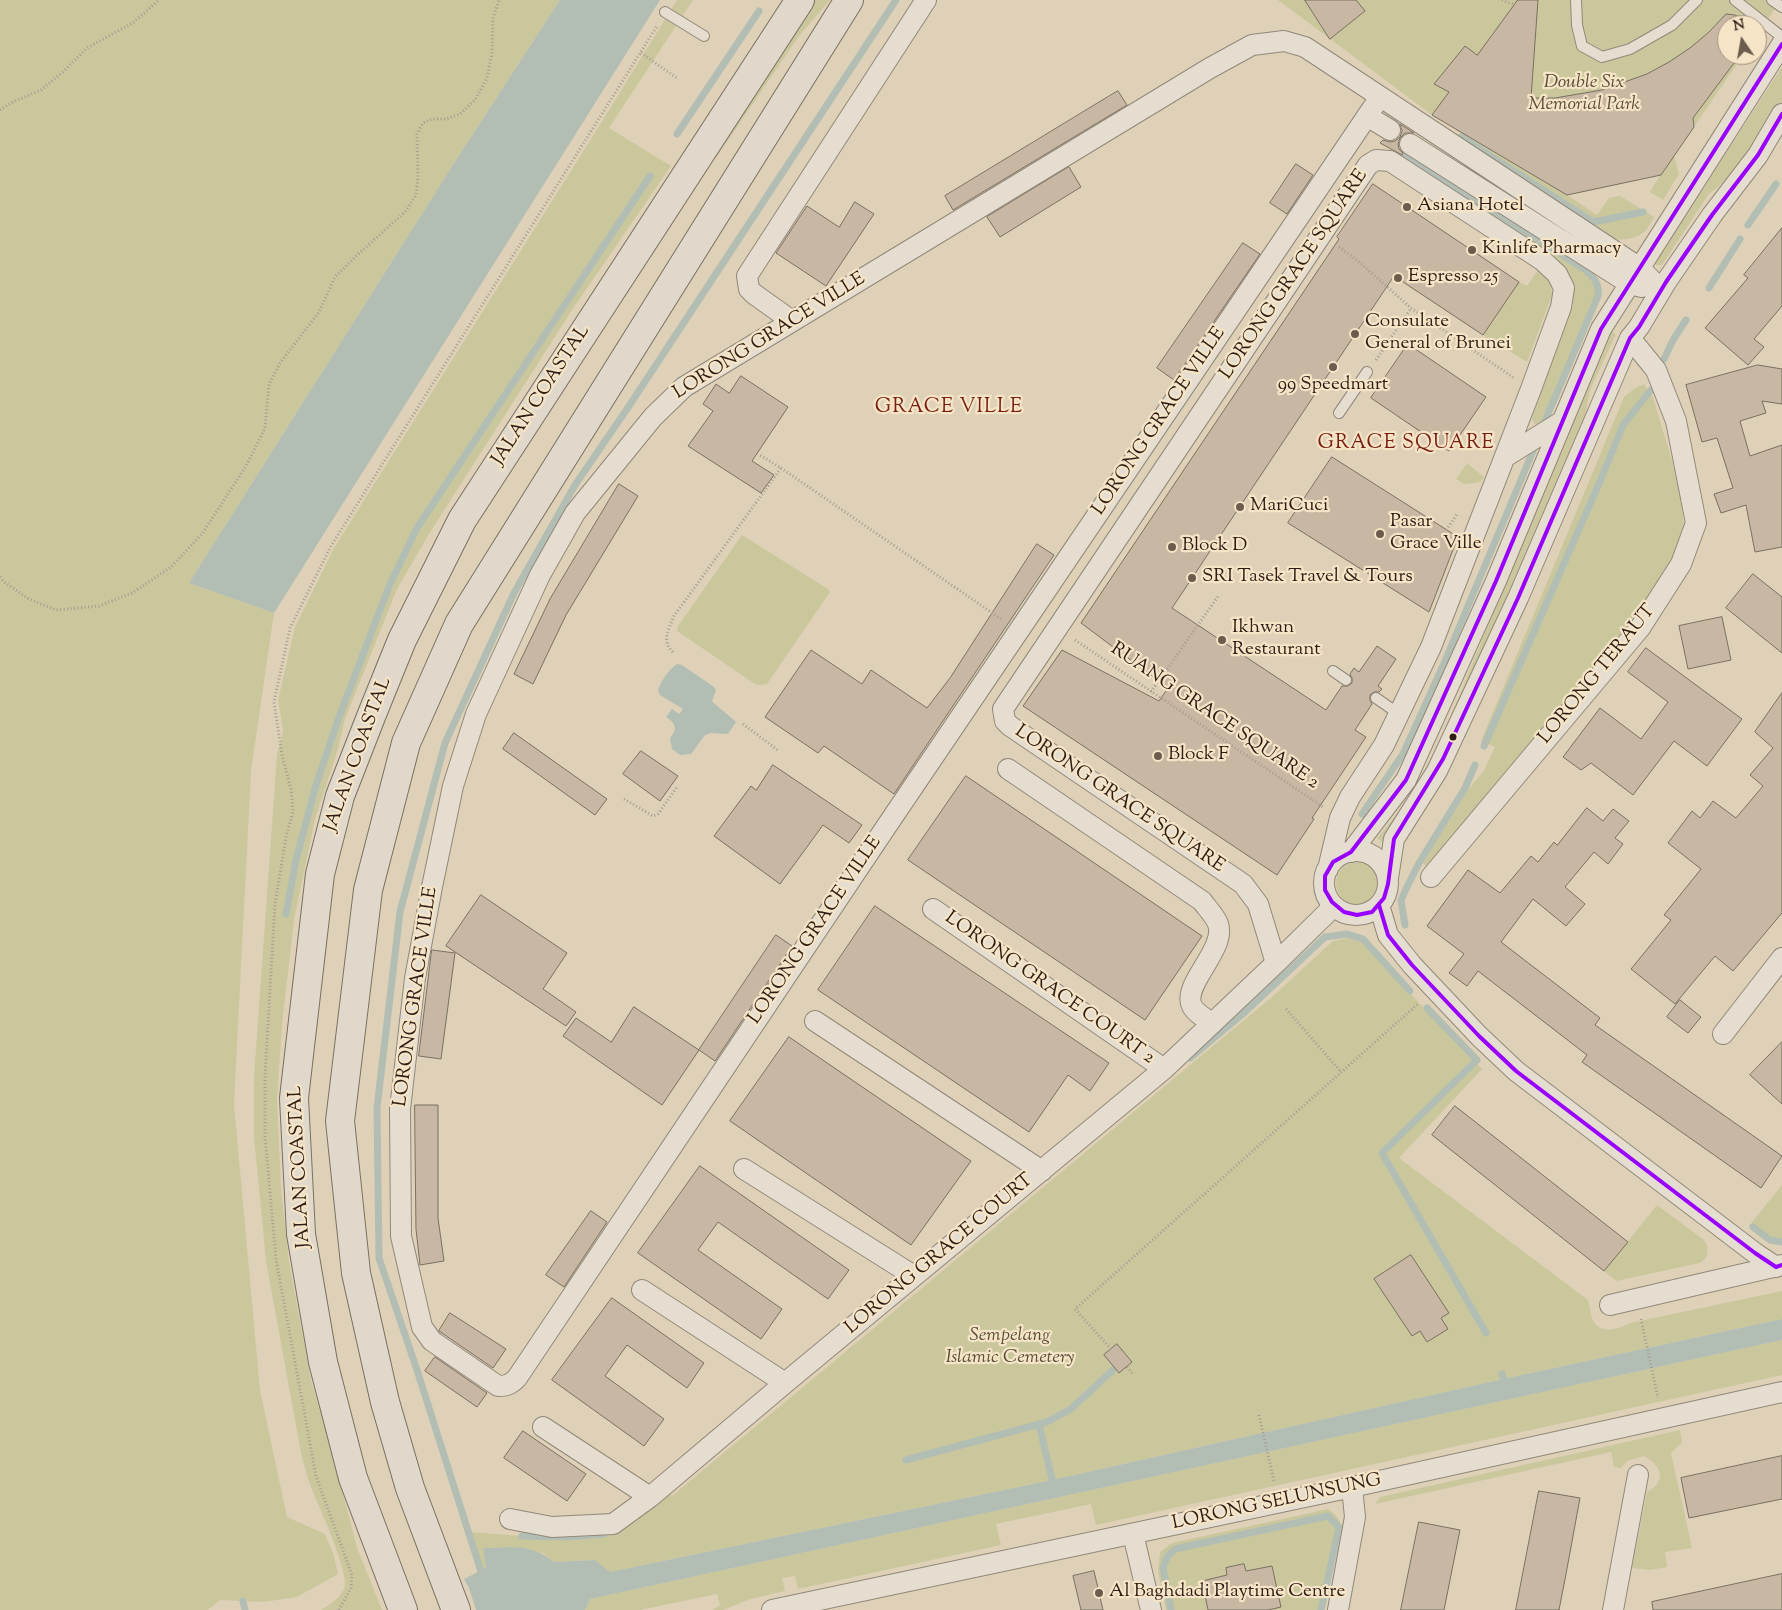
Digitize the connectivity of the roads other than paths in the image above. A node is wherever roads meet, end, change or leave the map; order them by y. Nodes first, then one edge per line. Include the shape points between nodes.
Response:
1 (800, 0) edge
2 (849, 0) edge
3 (926, 0) edge
4 (1576, 0) edge
5 (1697, 0) edge
6 (1734, 0) edge
7 (1772, 0) edge
8 (1782, 7) edge
9 (665, 12) dead end
10 (704, 36) dead end
11 (1782, 37) edge
12 (1782, 44) edge
13 (1380, 97) junction
14 (1782, 114) edge
15 (1367, 116) junction
16 (1390, 130) dead end
17 (1449, 142) junction
18 (1410, 144) dead end
19 (1437, 161) junction
20 (1635, 276) junction
21 (1661, 290) junction
22 (792, 321) junction
23 (1630, 338) junction
24 (1367, 372) road end
25 (1339, 413) dead end
26 (1562, 422) junction
27 (1505, 458) junction
28 (1333, 671) dead end
29 (1346, 680) dead end
30 (1376, 698) dead end
31 (1399, 714) junction
32 (1008, 769) dead end
33 (1351, 852) junction
34 (1328, 869) junction
35 (1388, 878) junction
36 (1432, 878) dead end
37 (1379, 905) junction
38 (1334, 906) junction
39 (933, 909) dead end
40 (1782, 958) edge
41 (1276, 963) junction
42 (816, 1021) dead end
43 (1212, 1024) junction
44 (1723, 1034) dead end
45 (1164, 1069) junction
46 (744, 1169) dead end
47 (1042, 1171) junction
48 (1779, 1266) edge
49 (914, 1276) junction
50 (642, 1290) dead end
51 (1610, 1305) dead end
52 (785, 1383) junction
53 (1782, 1392) edge
54 (543, 1427) dead end
55 (1638, 1475) dead end
56 (1352, 1487) junction
57 (650, 1497) junction
58 (510, 1519) dead end
59 (1133, 1534) junction
60 (403, 1610) edge
61 (456, 1610) edge
62 (772, 1610) edge
63 (1150, 1610) edge
64 (1338, 1610) edge
65 (1614, 1610) edge

1 - 60 highway, JALAN COASTAL via 462,520 402,640 372,714 340,796 320,874 294,1098 301,1234 323,1362 353,1478
2 - 61 highway via 459,624 406,743 368,890 340,1122 356,1273 410,1488
3 - 22 street via 747,276 749,289 754,294
4 - 5 lane via 1582,46 1602,57 1630,49 1672,25
6 - 11 lane
7 - 8 lane
9 - 10 lane
12 - 20 street
13 - 15 street, LORONG GRACE VILLE
13 - 17 street
13 - 22 street, LORONG GRACE VILLE via 1305,47 1284,41 1252,45
14 - 21 street via 1758,155
15 - 16 street
15 - 22 street, LORONG GRACE VILLE via 517,1378 506,1386 498,1386 432,1340 422,1327 401,1236 400,1109 415,978 453,786 476,714 540,575 575,513 653,416 684,387
17 - 19 street
17 - 20 street
18 - 19 street
19 - 20 street
20 - 21 street
20 - 26 street via 1602,329
21 - 23 street
23 - 35 street via 1518,598 1437,771 1394,839
23 - 36 street, LORONG TERAUT via 1656,370 1676,421 1696,523 1681,564 1640,628
24 - 25 lane
26 - 27 street
26 - 33 street via 1496,581 1406,780
27 - 31 street, LORONG GRACE SQUARE via 1431,647
27 - 41 street, LORONG GRACE SQUARE via 1561,307 1564,288 1557,274 1542,260 1390,161 1376,160 1368,165 1005,703 1003,715 1010,726 1243,884 1258,904
28 - 29 lane
30 - 31 lane
31 - 34 street, LORONG GRACE SQUARE via 1340,818
32 - 43 street via 1202,902 1218,924 1218,938 1190,996 1192,1007
33 - 34 street via 1341,855
33 - 35 street via 1361,852 1379,860
34 - 38 street via 1325,888
35 - 37 street via 1388,888
37 - 38 street via 1361,914 1347,913
37 - 48 street via 1388,935 1412,965 1516,1071 1755,1253
38 - 41 street, LORONG GRACE COURT
39 - 45 street, LORONG GRACE COURT 2
40 - 44 street
41 - 43 street, LORONG GRACE COURT
42 - 47 street
43 - 45 street, LORONG GRACE COURT
45 - 47 street, LORONG GRACE COURT
46 - 49 street
47 - 49 street, LORONG GRACE COURT
48 - 51 street
49 - 52 street, LORONG GRACE COURT
50 - 52 street
52 - 57 street, LORONG GRACE COURT
53 - 56 street, LORONG SELUNSUNG
54 - 57 street
55 - 65 street
56 - 59 street, LORONG SELUNSUNG
56 - 64 street via 1355,1517
57 - 58 street, LORONG GRACE COURT via 614,1524 552,1526
59 - 62 street, LORONG SELUNSUNG
59 - 63 street

